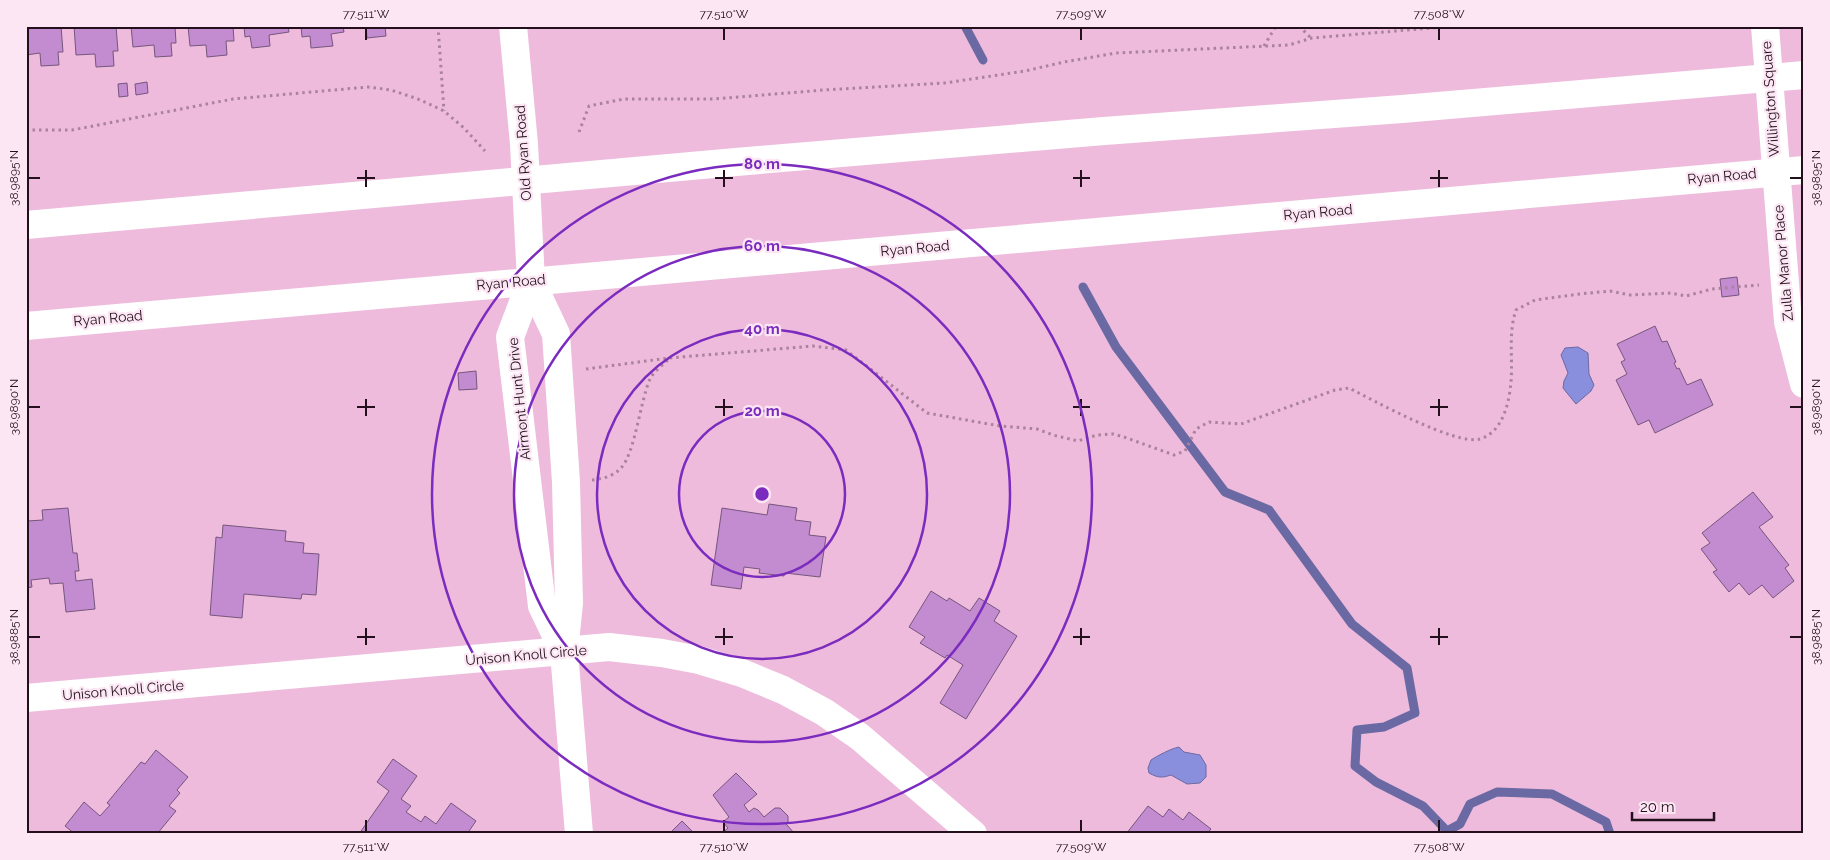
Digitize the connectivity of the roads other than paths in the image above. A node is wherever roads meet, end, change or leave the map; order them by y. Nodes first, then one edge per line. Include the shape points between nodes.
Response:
1 (513, 26) edge
2 (1765, 26) edge
3 (1804, 74) edge
4 (1768, 77) junction
5 (1804, 170) edge
6 (1775, 172) junction
7 (525, 180) junction
8 (26, 225) edge
9 (531, 280) junction
10 (26, 326) edge
11 (1804, 384) edge
12 (564, 652) junction
13 (26, 698) edge
14 (579, 834) edge
15 (973, 834) edge

1 - 7 main road, Old Ryan Road
2 - 4 main road, Willington Square
3 - 4 main road
4 - 6 main road, Willington Square
4 - 7 main road
5 - 6 main road, Ryan Road
6 - 9 main road, Ryan Road
6 - 11 main road, Zulla Manor Place via 1788,322
7 - 8 main road
7 - 9 main road, Old Ryan Road
9 - 10 main road, Ryan Road
9 - 12 main road, Airmont Hunt Drive via 556,334 568,556 569,603
9 - 12 main road, Airmont Hunt Drive via 510,337 542,606
12 - 13 main road, Unison Knoll Circle
12 - 14 main road, Airmont Hunt Drive
12 - 15 main road, Unison Knoll Circle via 609,647 662,653 742,673 784,690 860,737

